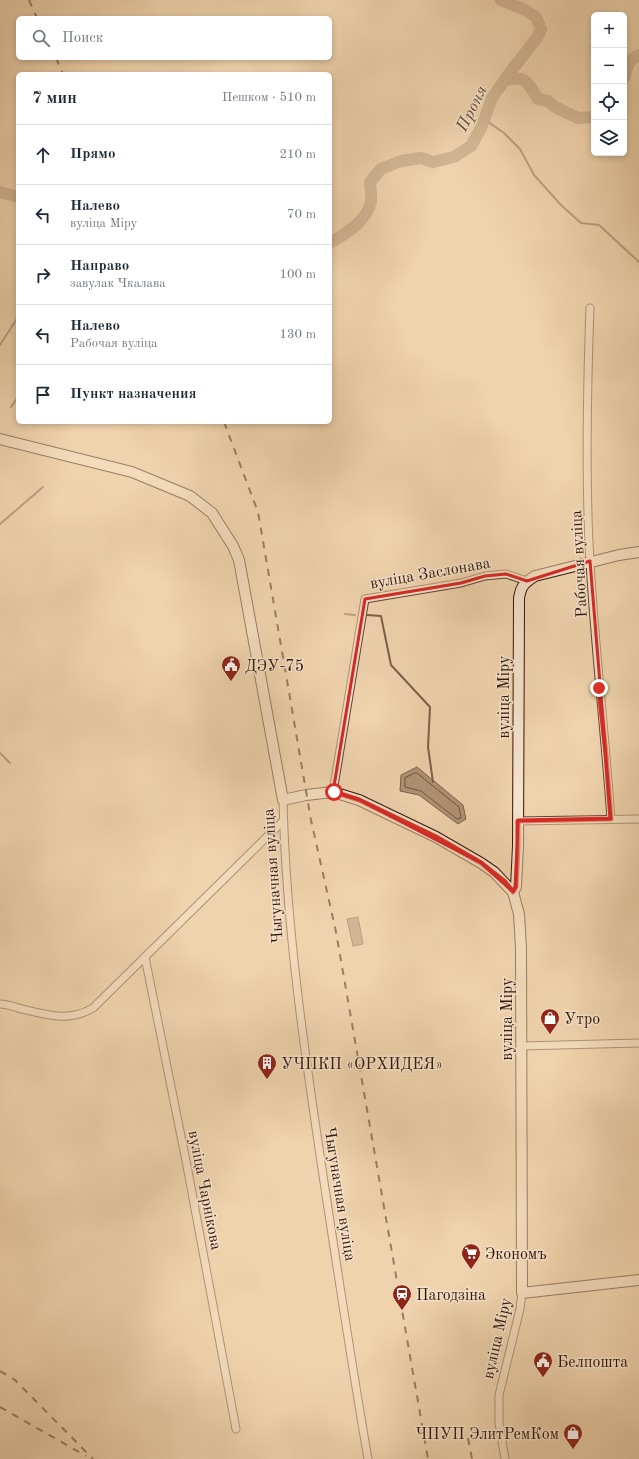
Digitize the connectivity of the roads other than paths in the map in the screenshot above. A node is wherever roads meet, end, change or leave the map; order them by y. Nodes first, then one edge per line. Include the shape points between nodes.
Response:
1 (590, 308) dead end
2 (5, 440) edge
3 (639, 552) edge
4 (590, 561) junction
5 (527, 581) junction
6 (334, 792) junction
7 (282, 800) junction
8 (611, 819) junction
9 (639, 819) edge
10 (283, 821) junction
11 (518, 821) junction
12 (513, 892) junction
13 (145, 957) junction
14 (0, 1004) edge
15 (639, 1043) edge
16 (521, 1046) junction
17 (639, 1280) edge
18 (522, 1293) junction
19 (236, 1428) dead end
20 (368, 1459) edge
21 (505, 1459) edge

1 - 4 street, Рабочая вуліца via 587,380
2 - 7 street, Чыгуначная вуліца via 132,472 190,496 212,513 239,560
3 - 4 street
4 - 5 street via 535,576
4 - 8 street, Рабочая вуліца
5 - 6 street, вуліца Заслонава via 506,574 485,576 461,583 365,599
5 - 11 street, вуліца Міру via 521,588 519,598
6 - 7 street
6 - 12 street via 359,800 436,837 487,868
7 - 10 street, Чыгуначная вуліца
8 - 9 street
8 - 11 street
10 - 13 street
10 - 20 street, Чыгуначная вуліца via 291,938 299,1006 348,1345
11 - 12 street, вуліца Міру via 516,887
12 - 16 street, вуліца Міру via 519,914
13 - 14 street via 93,1008 83,1014 58,1017
13 - 19 street, вуліца Чарнікова
15 - 16 street
16 - 18 street, вуліца Міру
17 - 18 street
18 - 21 street, вуліца Міру via 498,1395 499,1423

